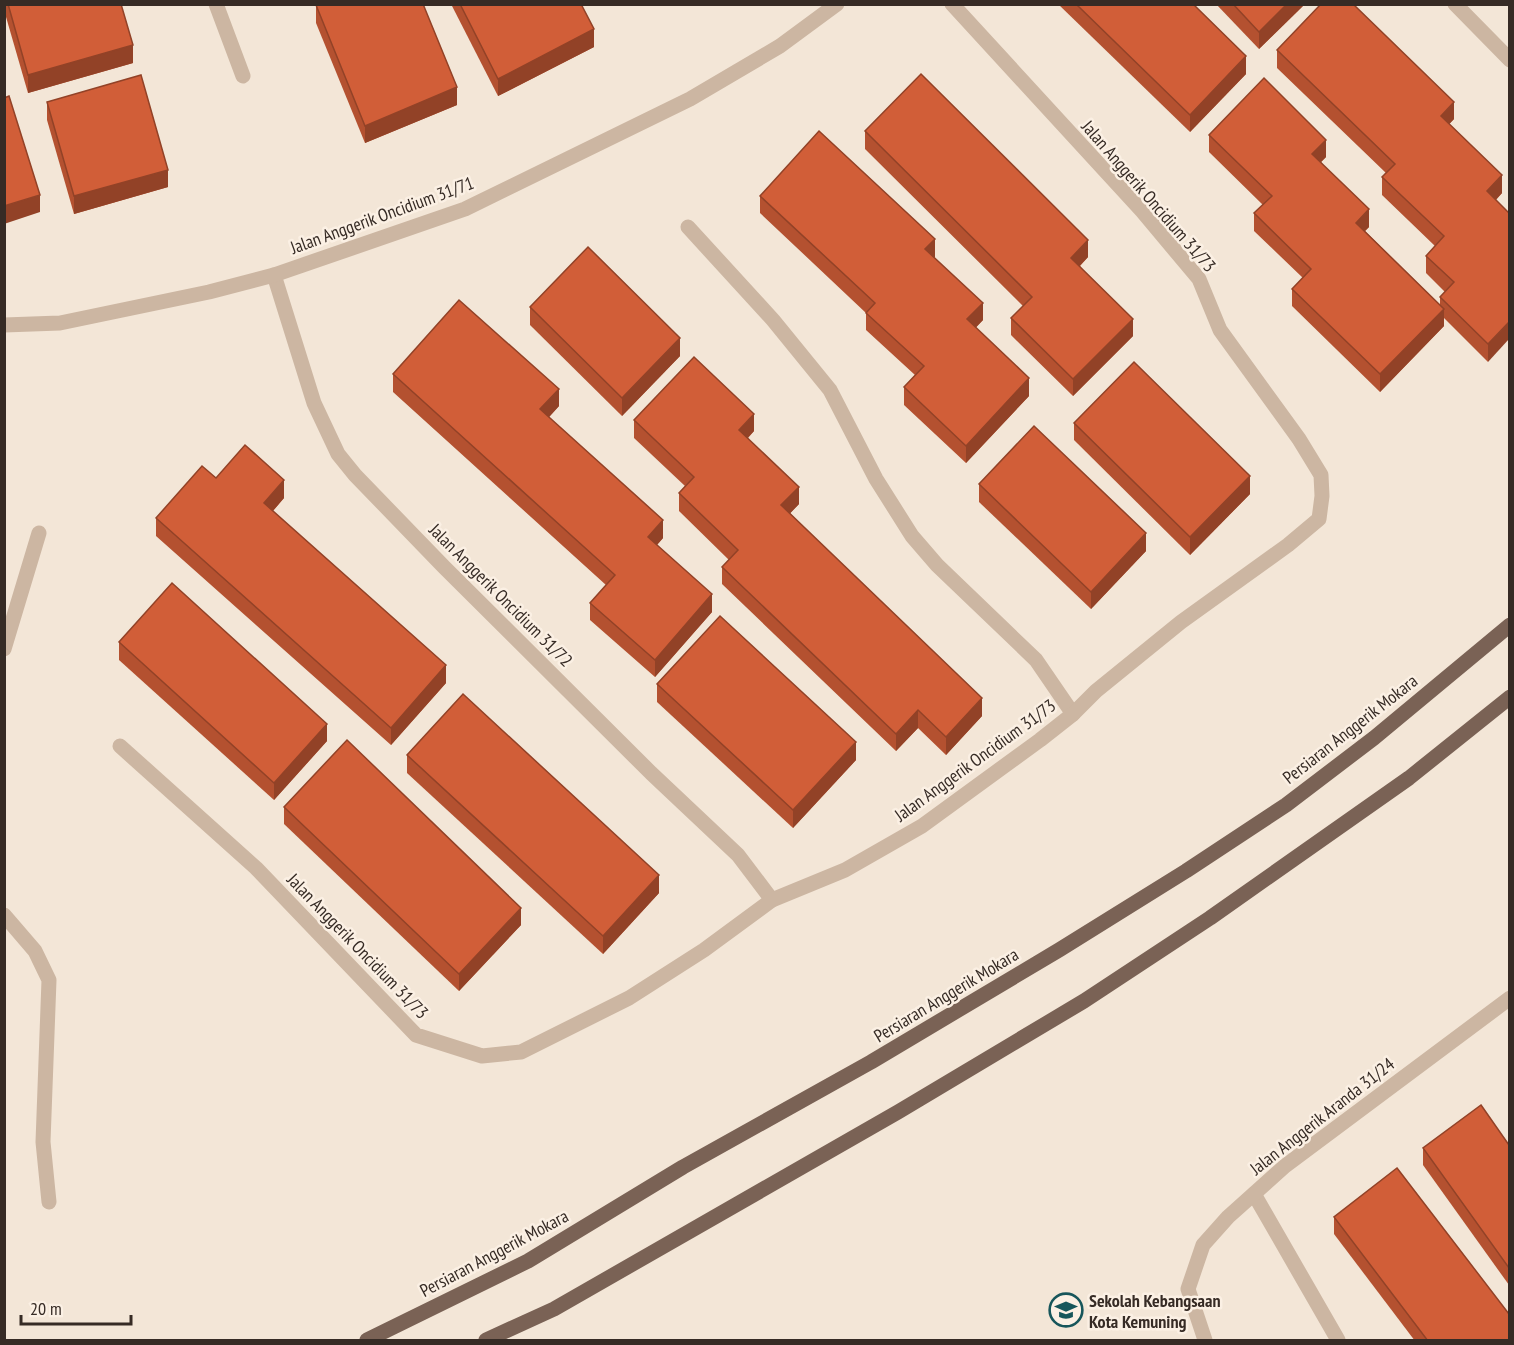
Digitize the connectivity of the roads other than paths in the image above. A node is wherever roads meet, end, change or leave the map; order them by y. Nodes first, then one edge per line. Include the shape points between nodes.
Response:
1 (216, 4) edge
2 (837, 4) edge
3 (952, 4) edge
4 (1455, 4) edge
5 (1509, 60) edge
6 (243, 76) dead end
7 (688, 227) dead end
8 (274, 275) junction
9 (4, 325) edge
10 (39, 532) dead end
11 (1509, 625) edge
12 (4, 649) edge
13 (1509, 697) edge
14 (1073, 714) junction
15 (120, 746) dead end
16 (772, 900) junction
17 (4, 915) edge
18 (1508, 1002) edge
19 (1254, 1194) junction
20 (49, 1202) dead end
21 (367, 1341) edge
22 (486, 1341) edge
23 (1205, 1341) edge
24 (1338, 1341) edge

1 - 6 street
2 - 8 street, Jalan Anggerik Oncidium 31/71 via 780,46 690,99 465,209
3 - 14 street, Jalan Anggerik Oncidium 31/73 via 1142,211 1199,279 1220,330 1321,475 1319,519 1156,643
4 - 5 street
7 - 14 street via 773,320 830,390 876,479 912,536 1036,660
8 - 9 street, Jalan Anggerik Oncidium 31/71 via 60,322
8 - 16 street, Jalan Anggerik Oncidium 31/72 via 314,403 338,454 355,476 738,855
10 - 12 street
11 - 21 main road, Persiaran Anggerik Mokara via 1287,805 1166,883 872,1062 683,1167 528,1261
13 - 22 main road via 1409,778 1084,1001 554,1308
14 - 16 street, Jalan Anggerik Oncidium 31/73 via 922,826 845,870
15 - 16 street, Jalan Anggerik Oncidium 31/73 via 256,868 416,1035 482,1056 521,1052 629,998
17 - 20 street via 35,951 49,980 43,1142
18 - 19 street, Jalan Anggerik Aranda 31/24 via 1286,1166
19 - 23 street, Jalan Anggerik Aranda 31/24 via 1203,1245 1188,1289
19 - 24 street

